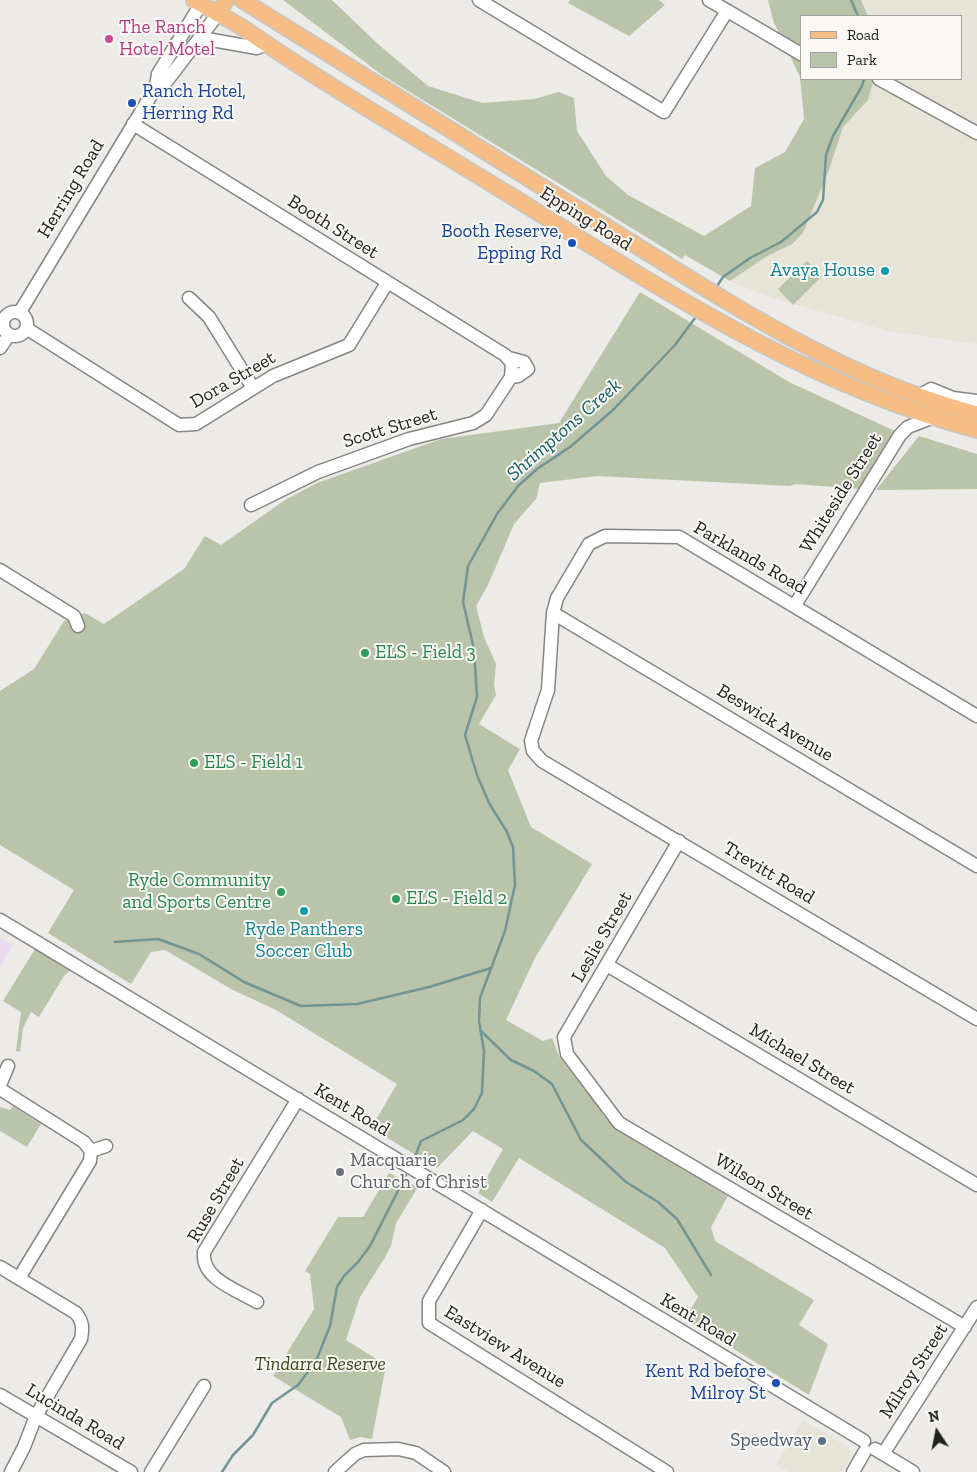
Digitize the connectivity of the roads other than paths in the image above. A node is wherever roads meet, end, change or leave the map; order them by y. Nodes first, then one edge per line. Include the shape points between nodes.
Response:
1 (226, 0) edge
2 (242, 0) edge
3 (479, 0) edge
4 (709, 0) edge
5 (200, 1) edge
6 (257, 5) edge
7 (727, 11) junction
8 (218, 14) junction
9 (201, 38) junction
10 (266, 44) junction
11 (800, 53) edge
12 (881, 80) edge
13 (156, 87) junction
14 (133, 124) junction
15 (977, 133) edge
16 (387, 283) junction
17 (189, 298) dead end
18 (20, 312) junction
19 (26, 328) junction
20 (9, 335) junction
21 (0, 348) edge
22 (510, 361) joint
23 (253, 388) junction
24 (918, 396) junction
25 (977, 401) edge
26 (977, 414) edge
27 (934, 417) junction
28 (977, 430) edge
29 (251, 505) dead end
30 (0, 570) edge
31 (795, 605) junction
32 (553, 613) junction
33 (78, 626) dead end
34 (977, 716) edge
35 (542, 761) joint
36 (679, 841) junction
37 (977, 866) edge
38 (0, 920) edge
39 (608, 966) junction
40 (977, 1018) edge
41 (567, 1054) joint
42 (8, 1066) dead end
43 (0, 1085) edge
44 (0, 1089) edge
45 (298, 1099) junction
46 (106, 1146) dead end
47 (91, 1150) junction
48 (977, 1185) edge
49 (482, 1210) junction
50 (0, 1267) edge
51 (19, 1278) junction
52 (256, 1302) dead end
53 (977, 1307) edge
54 (965, 1328) junction
55 (204, 1386) dead end
56 (0, 1394) edge
57 (36, 1416) junction
58 (872, 1449) junction
59 (441, 1471) edge
60 (11, 1472) edge
61 (131, 1472) edge
62 (151, 1472) edge
63 (335, 1472) edge
64 (667, 1472) edge
65 (853, 1472) edge
66 (913, 1472) edge

1 - 8 main road, Herring Road
2 - 6 main road, Epping Road
3 - 7 street via 664,112
4 - 7 street
5 - 8 main road, Epping Road
5 - 13 street, Herring Road via 158,74
6 - 24 main road, Epping Road via 743,311 854,371
7 - 11 street
8 - 9 street, Herring Road
8 - 10 main road, Epping Road
9 - 10 street via 257,48
9 - 13 street, Herring Road via 166,82
10 - 27 main road, Epping Road via 733,331 828,377
12 - 15 street
13 - 14 street, Herring Road
14 - 16 street, Booth Street
14 - 18 street, Herring Road
16 - 22 street, Booth Street
16 - 23 street, Dora Street via 349,345 273,376
17 - 23 street via 209,317
18 - 19 street via 27,321
18 - 20 street via 11,312 3,320
19 - 20 street via 21,334
19 - 23 street, Dora Street via 179,425 196,424
20 - 21 street
22 - 29 street, Scott Street via 511,377 486,415 472,423 409,439 318,472
24 - 25 street via 931,389 953,398
24 - 26 main road, Epping Road
27 - 28 main road, Epping Road
27 - 31 street, Whiteside Street via 903,430
30 - 33 street via 74,616
31 - 32 street, Parklands Road via 679,537 605,536 589,544 557,598
31 - 34 street, Parklands Road
32 - 35 street, Parklands Road via 548,690 531,741 533,751
32 - 37 street, Beswick Avenue
35 - 36 street, Trevitt Road
36 - 39 street, Leslie Street
36 - 40 street, Trevitt Road
38 - 45 street, Kent Road
39 - 41 street, Leslie Street via 564,1037
39 - 48 street, Michael Street
41 - 54 street, Wilson Street via 619,1123
42 - 43 street
44 - 47 street via 84,1142
45 - 49 street, Kent Road
45 - 52 street, Ruse Street via 204,1252 203,1262 212,1276
46 - 47 street
47 - 51 street via 90,1161
49 - 58 street, Kent Road
49 - 64 street, Eastview Avenue via 429,1302 429,1323
50 - 51 street
51 - 57 street via 76,1313 83,1329 81,1339
53 - 54 street, Milroy Street
54 - 58 street, Milroy Street
55 - 62 street
56 - 57 street, Lucinda Road
57 - 60 street
57 - 61 street, Lucinda Road
58 - 65 street, Milroy Street
58 - 66 street, Kent Road
59 - 63 street via 416,1453 398,1449 364,1450

